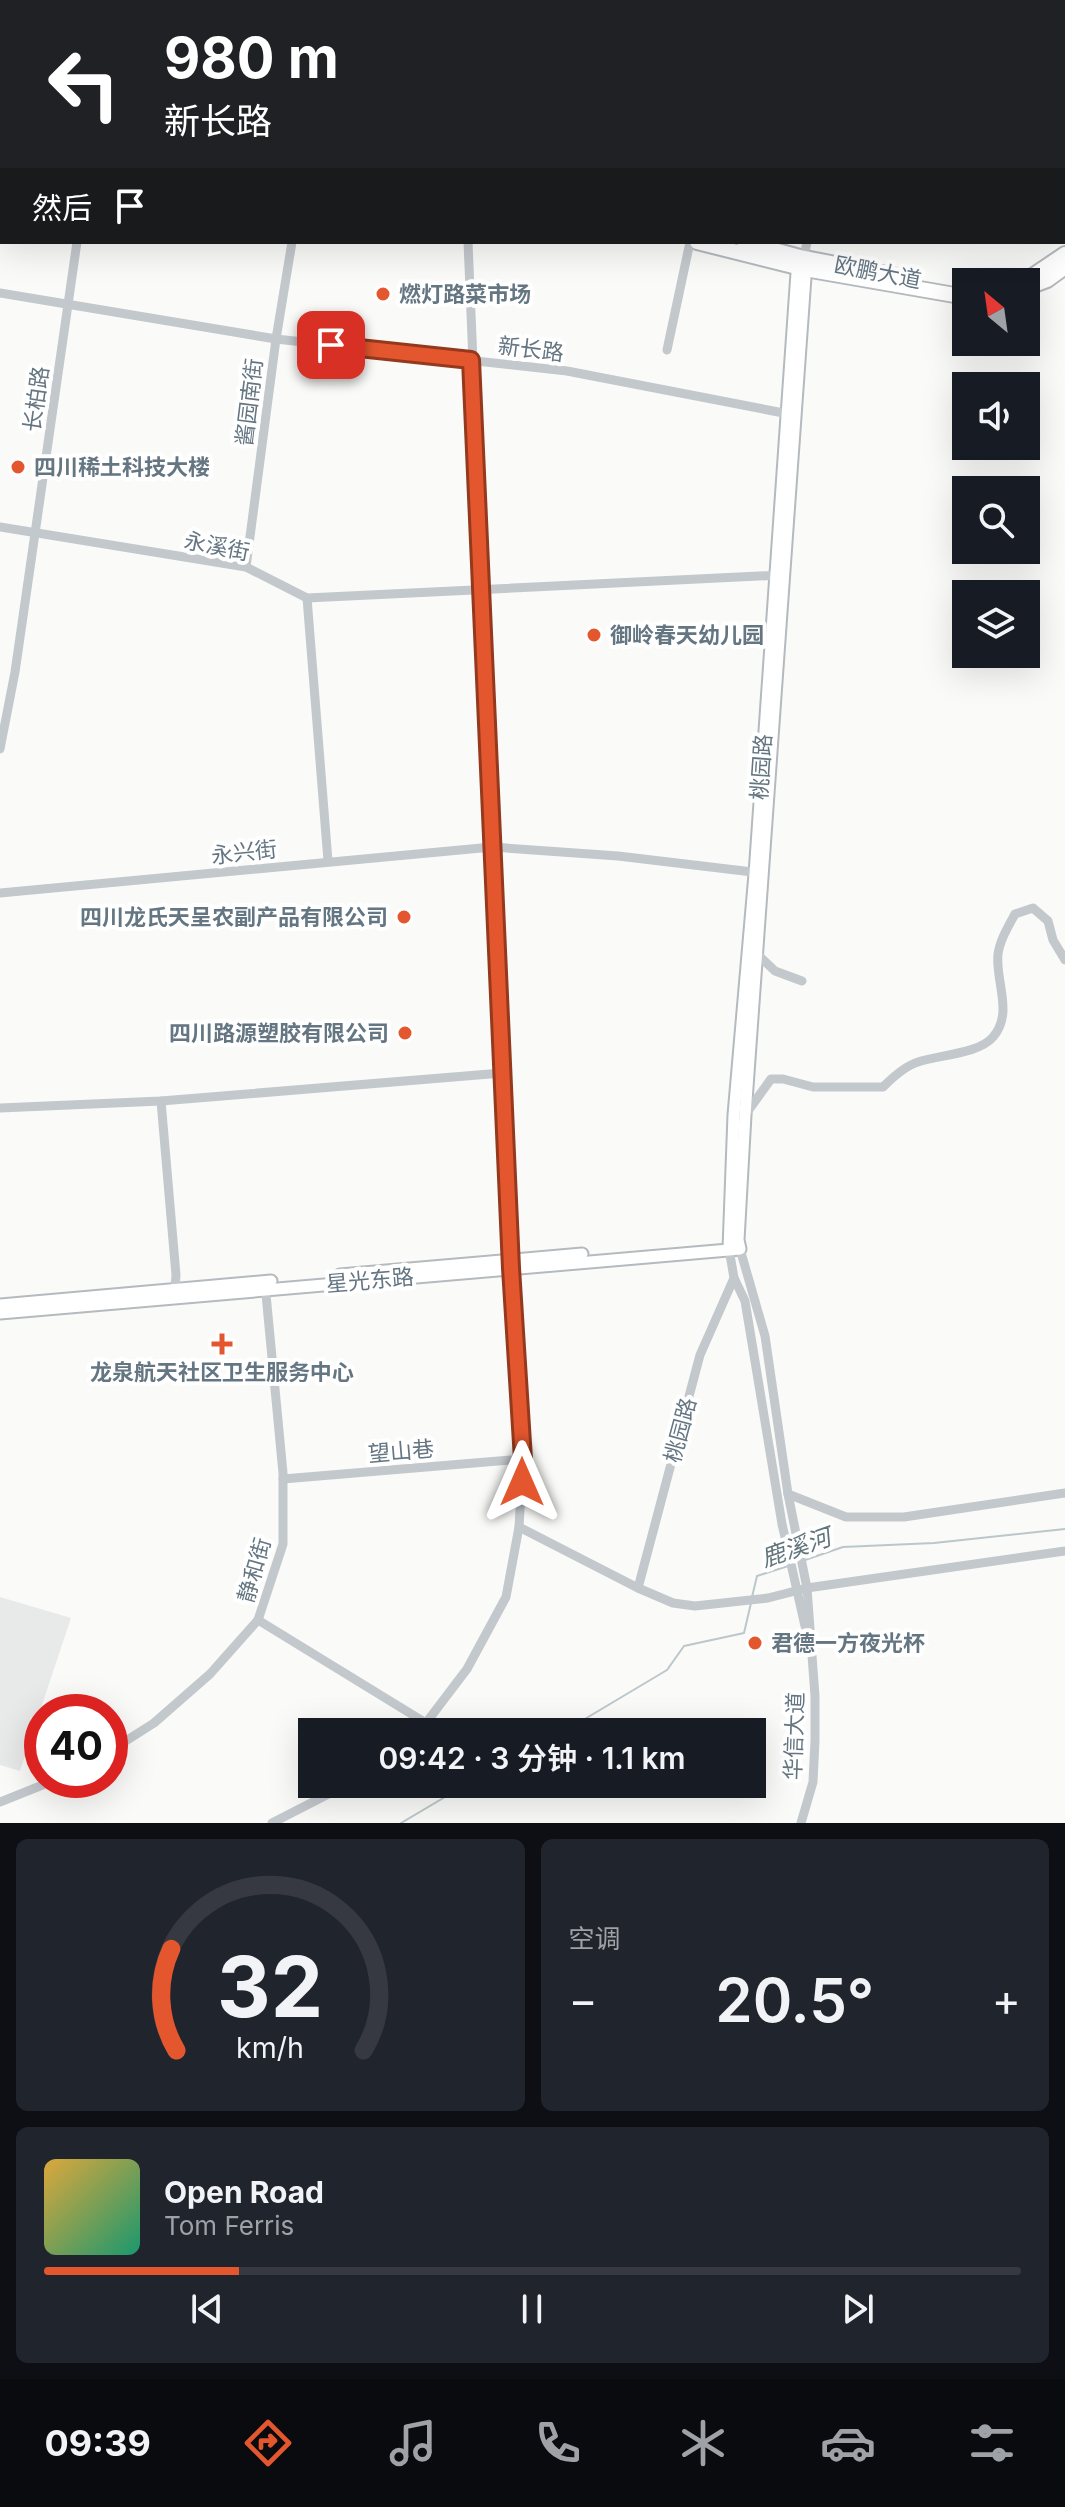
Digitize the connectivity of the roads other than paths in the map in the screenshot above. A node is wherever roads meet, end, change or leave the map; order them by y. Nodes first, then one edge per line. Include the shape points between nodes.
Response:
1 (77, 244) edge
2 (292, 244) edge
3 (468, 244) edge
4 (690, 244) edge
5 (708, 244) edge
6 (750, 244) edge
7 (807, 244) edge
8 (1065, 254) edge
9 (803, 262) junction
10 (1065, 267) edge
11 (1040, 271) edge
12 (1040, 283) edge
13 (952, 287) edge
14 (0, 293) edge
15 (952, 294) edge
16 (68, 304) junction
17 (276, 339) junction
18 (667, 350) dead end
19 (471, 360) junction
20 (792, 414) junction
21 (0, 527) edge
22 (35, 533) junction
23 (246, 567) junction
24 (780, 575) junction
25 (482, 590) junction
26 (307, 598) junction
27 (0, 749) edge
28 (492, 847) junction
29 (328, 861) junction
30 (759, 873) junction
31 (0, 893) edge
32 (757, 954) junction
33 (1065, 960) edge
34 (802, 981) dead end
35 (502, 1073) junction
36 (161, 1101) junction
37 (0, 1108) edge
38 (745, 1115) junction
39 (734, 1245) junction
40 (511, 1264) junction
41 (734, 1278) junction
42 (266, 1286) junction
43 (175, 1288) junction
44 (0, 1305) edge
45 (0, 1313) edge
46 (523, 1459) junction
47 (283, 1479) junction
48 (1065, 1493) edge
49 (788, 1494) junction
50 (519, 1527) junction
51 (1065, 1551) edge
52 (796, 1571) junction
53 (638, 1588) junction
54 (807, 1588) junction
55 (796, 1593) junction
56 (258, 1620) junction
57 (812, 1649) junction
58 (418, 1718) edge
59 (430, 1718) edge
60 (128, 1740) edge
61 (24, 1792) edge
62 (321, 1798) edge
63 (0, 1802) edge
64 (272, 1823) edge
65 (801, 1823) edge

1 - 16 street, 长柏路
2 - 17 street, 酱园南街
3 - 19 street
4 - 18 street
5 - 9 highway, 欧鹏大道
6 - 9 highway, 欧鹏大道
7 - 9 street
8 - 11 highway
9 - 13 highway, 欧鹏大道
9 - 15 highway
9 - 20 main road, 桃园路
10 - 12 highway
14 - 16 street, 新长路
16 - 17 street, 新长路
16 - 22 street, 长柏路
17 - 19 street, 新长路
17 - 23 street, 酱园南街
19 - 20 street, 新长路 via 567,371
19 - 25 street
20 - 24 main road, 桃园路
21 - 22 street, 永溪街
22 - 23 street, 永溪街
22 - 27 street, 长柏路
23 - 26 street, 永溪街
24 - 25 street, 永溪街
24 - 30 main road, 桃园路
25 - 26 street, 永溪街
25 - 28 street
26 - 29 street
28 - 29 street, 永兴街
28 - 30 street, 永兴街
28 - 35 street
29 - 31 street, 永兴街
30 - 32 main road
30 - 39 main road, 桃园路 via 734,1115
32 - 34 street via 775,971
32 - 38 main road
33 - 38 street via 1048,921 1033,908 1015,914 999,953 1004,996 1000,1026 991,1040 916,1062 883,1087 813,1087 771,1079
35 - 36 street
35 - 40 street
36 - 37 street
36 - 43 street
38 - 39 main road
39 - 40 main road, 星光东路
39 - 41 street, 桃园路
39 - 49 street via 765,1336
40 - 42 main road, 星光东路
40 - 46 street
41 - 52 street, 桃园路 via 745,1301 782,1524
41 - 53 street, 桃园路 via 700,1355
42 - 43 main road, 星光东路
42 - 45 main road, 星光东路
42 - 47 street, 静和街
43 - 44 main road, 星光东路
46 - 47 street, 望山巷
46 - 50 street
47 - 56 street, 静和街 via 283,1544
48 - 49 street via 904,1517 846,1517
49 - 52 street
50 - 53 street
50 - 59 street via 506,1597 467,1669
51 - 54 street
52 - 54 street
52 - 55 street
53 - 55 street via 695,1606
54 - 55 street
54 - 57 street
55 - 57 street
56 - 58 street
56 - 60 street, 静和街 via 210,1674
57 - 65 street, 华信大道 via 813,1782
61 - 63 street
62 - 64 street

